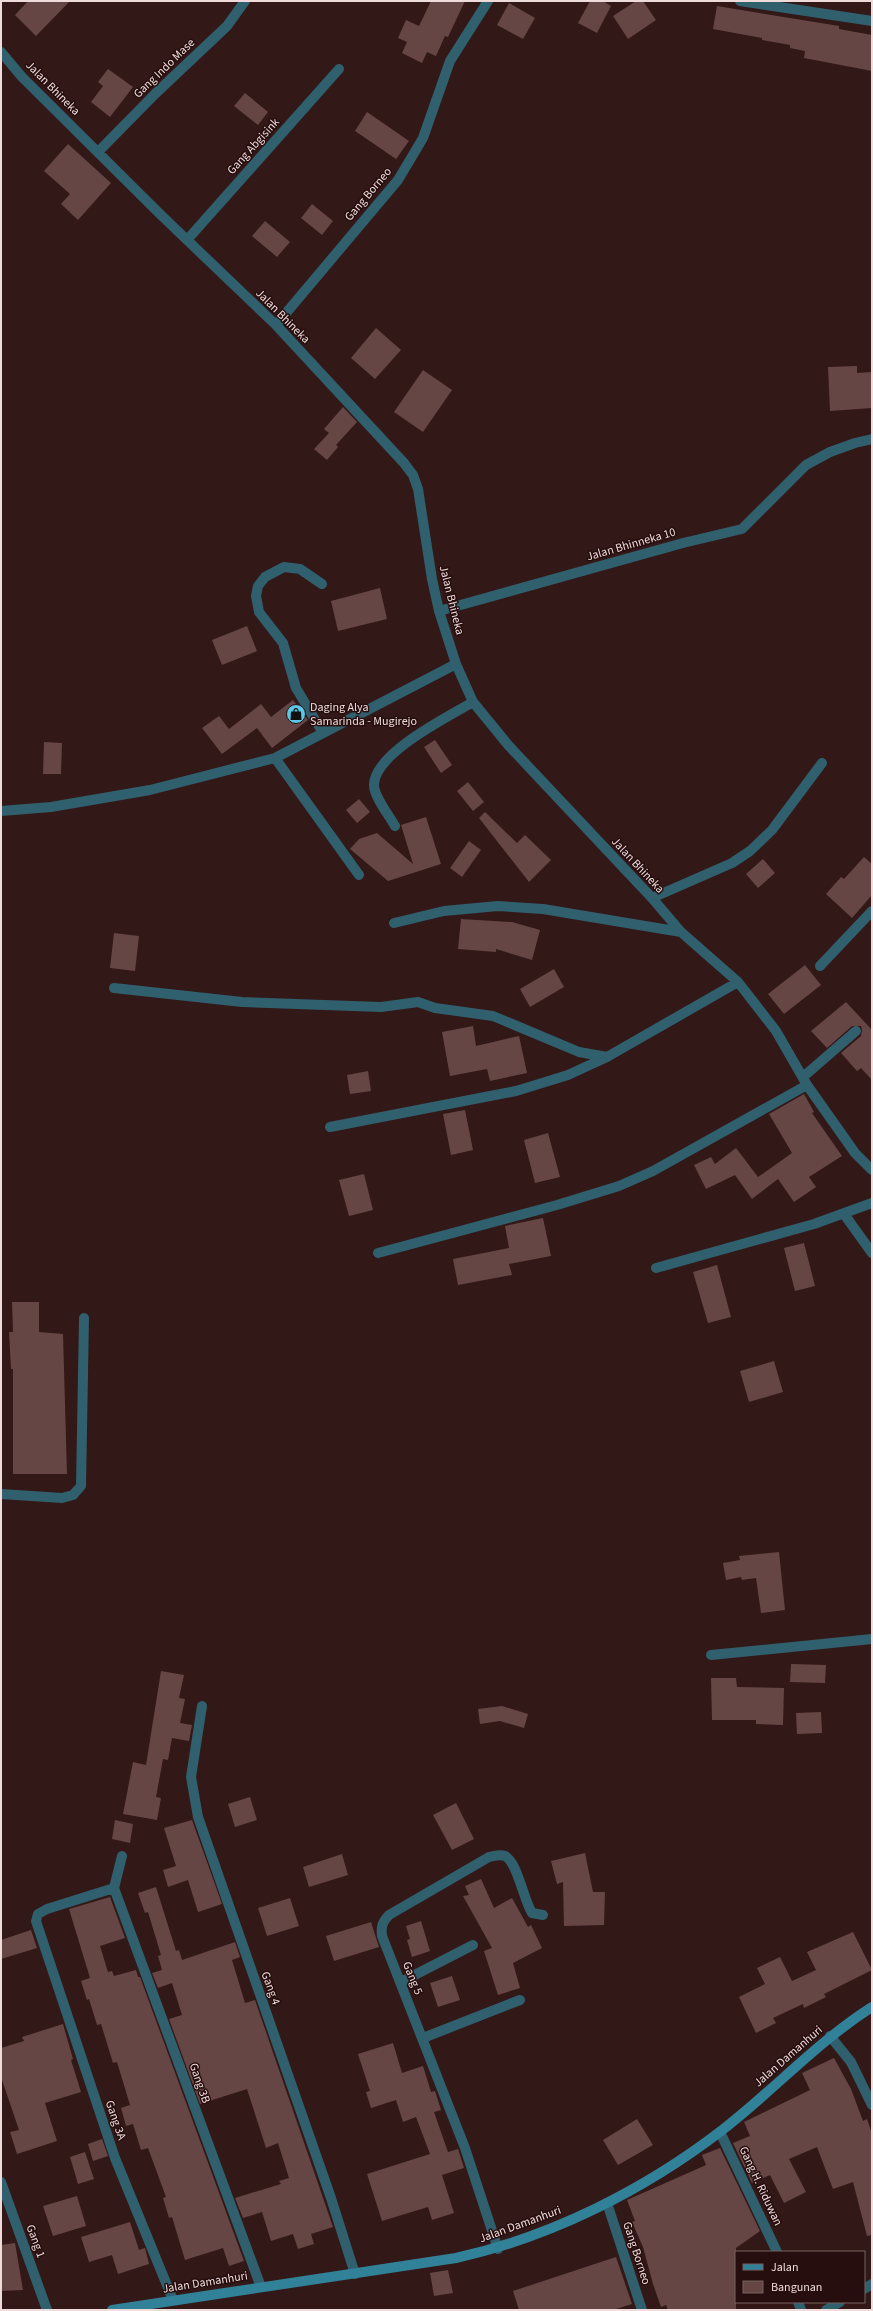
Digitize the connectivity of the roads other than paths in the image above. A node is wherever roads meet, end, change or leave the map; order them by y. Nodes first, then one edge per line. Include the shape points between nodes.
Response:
1 (245, 1) edge
2 (488, 1) edge
3 (740, 1) edge
4 (872, 21) edge
5 (1, 52) edge
6 (339, 69) dead end
7 (99, 151) junction
8 (187, 240) junction
9 (276, 325) junction
10 (872, 439) edge
11 (322, 584) dead end
12 (439, 611) junction
13 (456, 664) junction
14 (474, 702) junction
15 (323, 733) junction
16 (274, 758) junction
17 (822, 763) dead end
18 (1, 811) edge
19 (395, 826) dead end
20 (359, 875) dead end
21 (652, 898) junction
22 (872, 911) edge
23 (394, 922) dead end
24 (681, 932) junction
25 (820, 966) dead end
26 (738, 982) junction
27 (114, 988) dead end
28 (856, 1031) dead end
29 (607, 1057) junction
30 (805, 1081) junction
31 (330, 1127) dead end
32 (872, 1170) edge
33 (872, 1203) edge
34 (844, 1214) junction
35 (378, 1253) dead end
36 (872, 1253) edge
37 (656, 1268) dead end
38 (84, 1318) dead end
39 (1, 1494) edge
40 (872, 1639) edge
41 (711, 1654) dead end
42 (202, 1706) dead end
43 (122, 1856) dead end
44 (114, 1888) junction
45 (543, 1915) dead end
46 (473, 1945) dead end
47 (401, 1982) junction
48 (520, 2000) dead end
49 (872, 2007) edge
50 (830, 2036) junction
51 (423, 2038) junction
52 (872, 2105) edge
53 (720, 2132) junction
54 (1, 2182) edge
55 (607, 2203) junction
56 (498, 2249) junction
57 (777, 2251) edge
58 (355, 2274) junction
59 (261, 2287) junction
60 (173, 2300) junction
61 (838, 2303) edge
62 (133, 2308) edge
63 (47, 2310) edge
64 (112, 2310) edge
65 (642, 2310) edge
66 (826, 2310) edge

1 - 7 street, Gang Indo Mase via 226,26
2 - 9 street, Gang Borneo via 450,61 423,138 398,180
3 - 4 street
5 - 7 street, Jalan Bhineka
6 - 8 street, Gang Abgisink
7 - 8 street, Jalan Bhineka
8 - 9 street, Jalan Bhineka
9 - 12 street, Jalan Bhineka via 399,457 413,476 418,489
10 - 12 street, Jalan Bhinneka 10 via 836,450 806,465 742,529
11 - 15 street via 300,569 284,567 265,577 258,586 256,596 259,612 283,643 296,688
12 - 13 street, Jalan Bhineka
13 - 14 street, Jalan Bhineka
13 - 15 street
14 - 19 street via 420,732 400,748 378,772 374,785
14 - 21 street, Jalan Bhineka via 509,746
15 - 16 street
16 - 18 street via 150,790 51,808
16 - 20 street
17 - 21 street via 772,830 750,851 732,863
21 - 24 street, Jalan Bhineka
22 - 25 street
23 - 24 street via 444,911 498,906 543,909
24 - 26 street, Jalan Bhineka
26 - 29 street
26 - 30 street, Jalan Bhineka via 776,1031
27 - 29 street via 242,1002 381,1007 418,1002 435,1008 493,1016 579,1052
28 - 30 street
29 - 31 street via 568,1075 516,1091
30 - 32 street, Jalan Bhineka via 855,1153
30 - 35 street via 653,1171 619,1186
33 - 34 street
34 - 36 street
34 - 37 street
38 - 39 street via 81,1486 73,1495 62,1498
40 - 41 street
42 - 58 street, Gang 4 via 191,1777 198,1817
43 - 44 street
44 - 59 street, Gang 3B
44 - 60 street, Gang 3A via 47,1909 38,1914 36,1922 115,2158
45 - 47 street, Gang 5 via 532,1913 526,1904 513,1863 506,1856 489,1857 389,1915 383,1921 382,1936
46 - 47 street
47 - 51 street, Gang 5
48 - 51 street
49 - 50 street, Jalan Damanhuri
50 - 52 street via 851,2062
50 - 53 street, Jalan Damanhuri
51 - 56 street, Gang 5 via 465,2148
53 - 55 street, Jalan Damanhuri
53 - 57 street, Gang H. Riduwan
54 - 63 street, Gang 1
55 - 56 street, Jalan Damanhuri
55 - 65 street, Gang Borneo
56 - 58 street, Jalan Damanhuri
58 - 59 street, Jalan Damanhuri
59 - 60 street, Jalan Damanhuri
60 - 62 street, Jalan Damanhuri
61 - 66 street
62 - 64 street, Jalan Damanhuri

